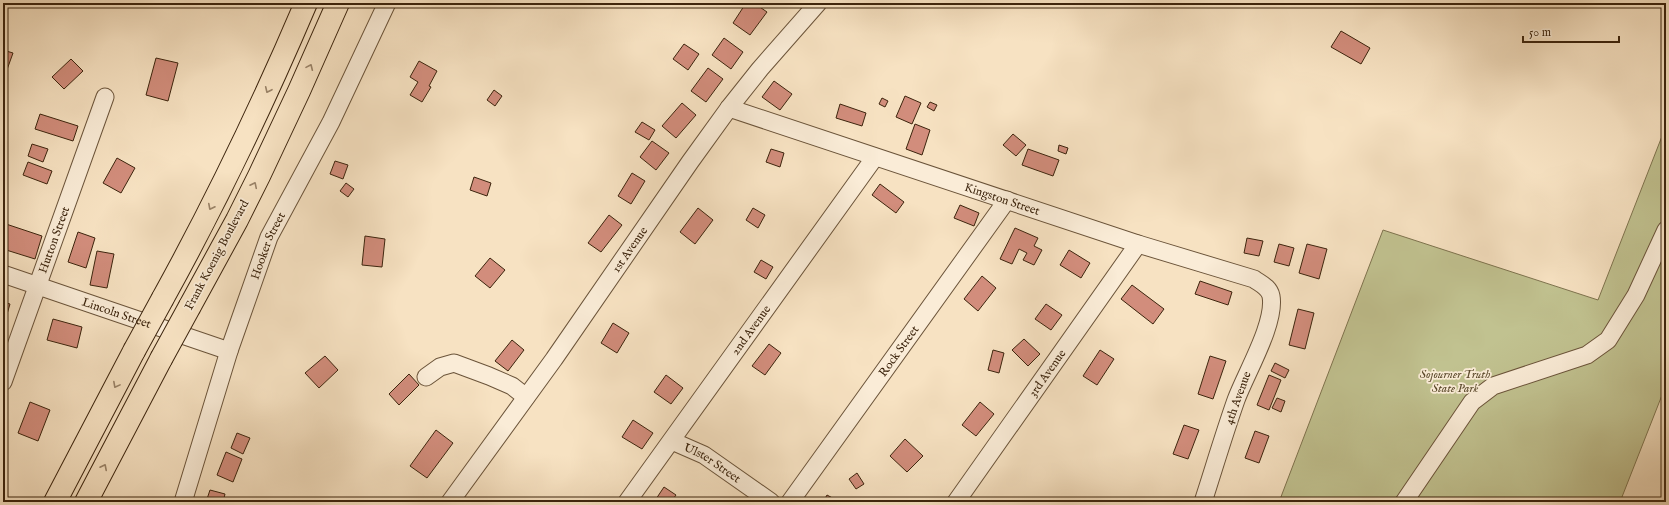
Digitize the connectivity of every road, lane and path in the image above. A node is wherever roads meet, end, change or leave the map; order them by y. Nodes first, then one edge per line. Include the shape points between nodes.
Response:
1 (306, 3) edge
2 (338, 3) edge
3 (387, 3) edge
4 (818, 3) edge
5 (105, 98) dead end
6 (729, 108) junction
7 (874, 157) junction
8 (1007, 200) junction
9 (1666, 230) edge
10 (1138, 244) junction
11 (3, 274) edge
12 (38, 286) junction
13 (1271, 295) joint
14 (229, 351) junction
15 (426, 377) dead end
16 (3, 382) edge
17 (526, 397) junction
18 (672, 441) junction
19 (55, 502) edge
20 (86, 502) edge
21 (183, 502) edge
22 (450, 502) edge
23 (627, 502) edge
24 (771, 502) edge
25 (790, 502) edge
26 (956, 502) edge
27 (1203, 502) edge
28 (1404, 502) edge

1 -> 19 main road, bridge via 253,122 194,241
20 -> 2 main road, Frank Koenig Boulevard, bridge via 237,220
3 - 14 street, Hooker Street via 331,122 269,237
4 - 6 street, 1st Avenue
5 - 12 street, Hutton Street
6 - 7 street, Kingston Street
6 - 17 street, 1st Avenue
7 - 8 street, Kingston Street
7 - 18 street, 2nd Avenue
8 - 10 street, Kingston Street
8 - 25 street, Rock Street
9 - 28 street via 1636,295 1608,340 1587,355 1493,386 1472,402
10 - 13 street, Kingston Street via 1254,280 1266,286
10 - 26 street, 3rd Avenue
11 - 12 street, Lincoln Street
12 - 14 street, Lincoln Street
12 - 16 street, Hutton Street
13 - 27 street, 4th Avenue via 1271,310 1266,329 1237,399
14 - 21 street, Hooker Street
15 - 17 street via 440,367 454,363 512,386
17 - 22 street, 1st Avenue
18 - 23 street, 2nd Avenue
18 - 24 street, Ulster Street via 704,455

